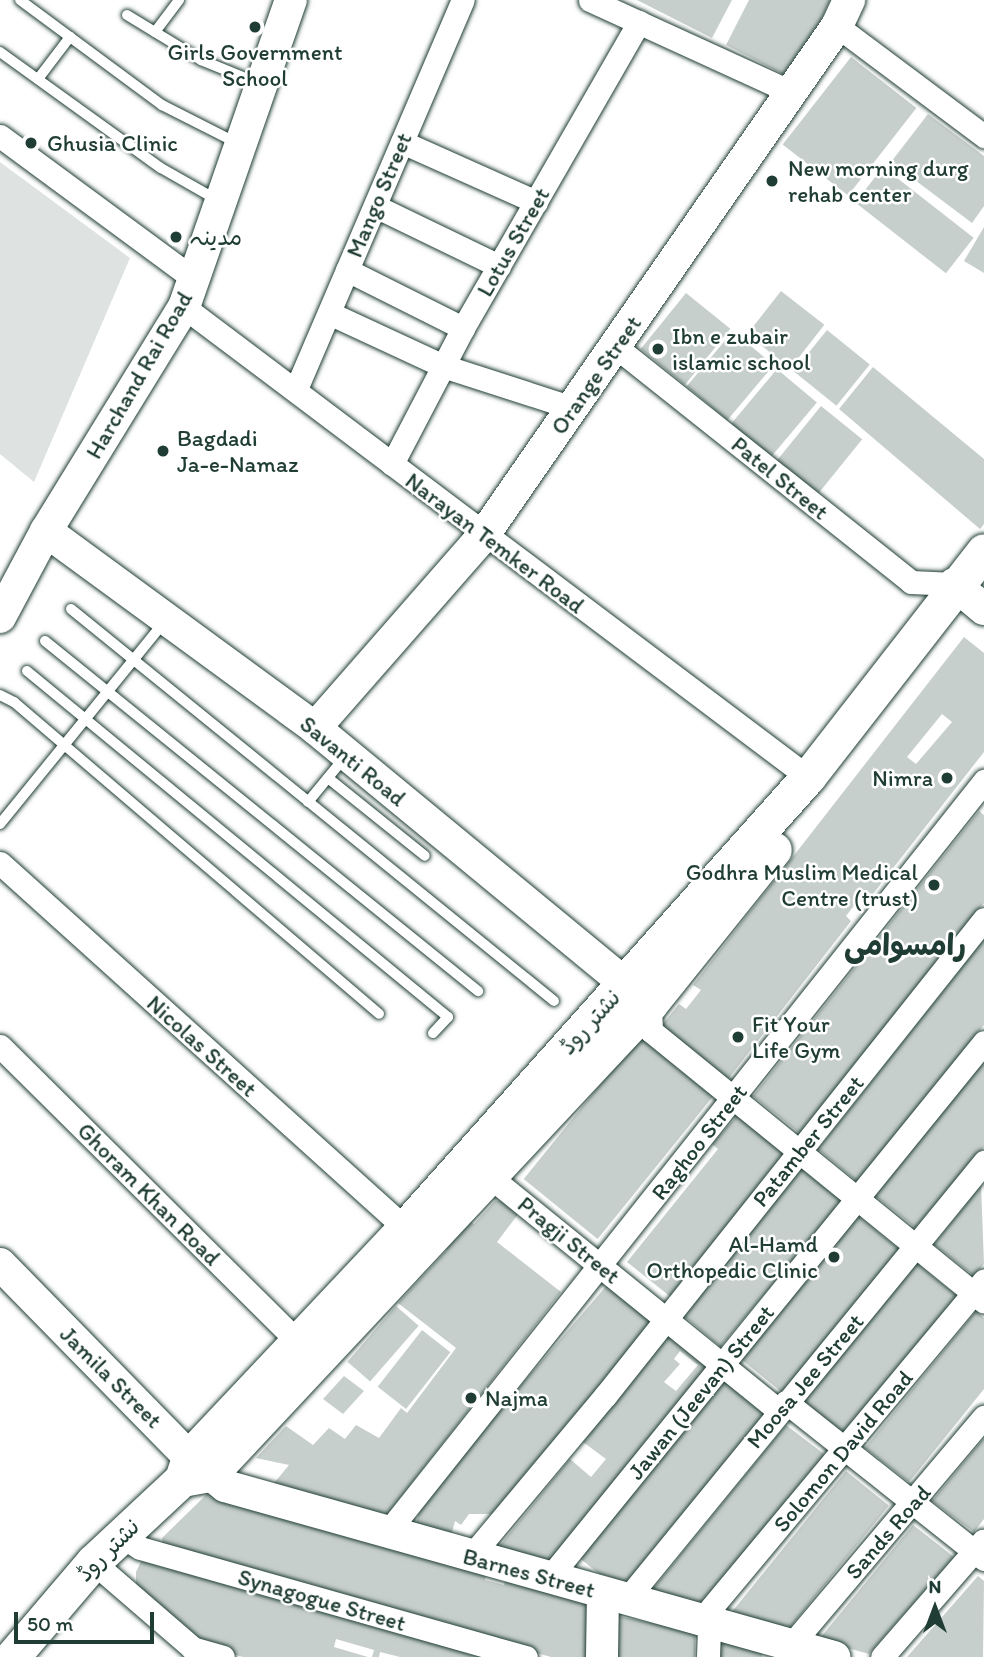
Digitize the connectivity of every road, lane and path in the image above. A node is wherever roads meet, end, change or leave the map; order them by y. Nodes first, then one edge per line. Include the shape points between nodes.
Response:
1 (20, 0) edge
2 (179, 0) edge
3 (291, 0) edge
4 (463, 0) edge
5 (590, 0) edge
6 (843, 13) edge
7 (127, 15) dead end
8 (639, 22) junction
9 (155, 32) junction
10 (71, 37) junction
11 (0, 52) edge
12 (38, 79) junction
13 (261, 85) junction
14 (791, 92) junction
15 (984, 135) edge
16 (0, 136) edge
17 (402, 142) junction
18 (241, 145) junction
19 (221, 202) junction
20 (536, 202) junction
21 (375, 206) junction
22 (499, 266) junction
23 (347, 270) junction
24 (189, 293) junction
25 (329, 313) junction
26 (463, 328) junction
27 (616, 347) junction
28 (443, 366) junction
29 (296, 389) junction
30 (573, 408) junction
31 (392, 464) junction
32 (46, 531) junction
33 (483, 536) junction
34 (984, 551) edge
35 (974, 596) edge
36 (71, 609) dead end
37 (0, 617) edge
38 (166, 620) junction
39 (45, 641) dead end
40 (133, 660) junction
41 (27, 671) dead end
42 (108, 690) junction
43 (0, 695) edge
44 (86, 716) junction
45 (315, 728) junction
46 (63, 744) junction
47 (337, 766) junction
48 (808, 776) junction
49 (984, 781) edge
50 (308, 802) junction
51 (0, 824) edge
52 (425, 856) dead end
53 (0, 863) edge
54 (984, 919) edge
55 (478, 991) dead end
56 (637, 994) junction
57 (554, 1001) dead end
58 (379, 1014) dead end
59 (433, 1033) dead end
60 (984, 1042) edge
61 (0, 1046) edge
62 (733, 1098) junction
63 (799, 1152) junction
64 (984, 1162) edge
65 (489, 1176) junction
66 (858, 1200) junction
67 (405, 1228) junction
68 (916, 1247) junction
69 (0, 1264) edge
70 (600, 1266) junction
71 (980, 1292) edge
72 (665, 1319) junction
73 (298, 1342) junction
74 (723, 1366) junction
75 (782, 1407) junction
76 (984, 1417) edge
77 (846, 1449) junction
78 (201, 1474) junction
79 (914, 1503) junction
80 (386, 1534) junction
81 (121, 1536) junction
82 (981, 1550) edge
83 (471, 1556) junction
84 (93, 1562) junction
85 (549, 1578) junction
86 (615, 1596) junction
87 (705, 1621) junction
88 (777, 1647) edge
89 (193, 1654) edge
90 (12, 1657) edge
91 (223, 1657) edge
92 (526, 1657) edge
93 (602, 1657) edge
94 (708, 1657) edge
95 (831, 1657) edge
96 (882, 1657) edge

1 - 10 lane
2 - 9 lane
3 - 13 street, Harchand Rai Road
4 - 17 street, Mango Street
5 - 8 street
6 - 14 street, Orange Street
6 - 15 street
7 - 9 lane
8 - 14 street
8 - 20 street, Lotus Street
9 - 13 lane via 201,60
10 - 12 lane
10 - 18 lane via 162,105
11 - 12 lane
12 - 19 lane via 161,168
13 - 18 street, Harchand Rai Road
14 - 27 street, Orange Street
16 - 24 street, Narayan Temker Road
17 - 20 street
17 - 21 street, Mango Street
18 - 19 street, Harchand Rai Road
19 - 24 street, Harchand Rai Road
20 - 22 street, Lotus Street
21 - 22 street
21 - 23 street, Mango Street
22 - 26 street, Lotus Street
23 - 25 street, Mango Street
23 - 26 street
24 - 29 street, Narayan Temker Road
24 - 32 street, Harchand Rai Road
25 - 28 street
25 - 29 street, Mango Street
26 - 28 street, Lotus Street
27 - 30 street, Orange Street
27 - 35 street, Patel Street via 911,582
28 - 30 street
28 - 31 street, Lotus Street
29 - 31 street, Narayan Temker Road
30 - 33 street, Orange Street
31 - 33 street, Narayan Temker Road
32 - 37 street, Harchand Rai Road
32 - 38 street, Savanti Road
33 - 45 street, Orange Street
33 - 48 street, Narayan Temker Road
34 - 35 main road, نشتر روڈ
35 - 48 main road, نشتر روڈ
35 - 56 main road, نشتر روڈ
36 - 40 lane
38 - 40 lane
38 - 45 street, Savanti Road
39 - 42 lane
40 - 42 lane
40 - 50 lane
41 - 44 lane
42 - 44 lane
42 - 55 lane
43 - 46 lane
44 - 46 lane
44 - 59 lane via 448,1017
45 - 47 street, Savanti Road
46 - 51 lane
46 - 58 lane
47 - 50 lane
47 - 52 lane
47 - 56 street, Savanti Road
48 - 56 main road, نشتر روڈ
49 - 62 street, Raghoo Street
50 - 57 lane
53 - 67 street, Nicolas Street
54 - 63 street, Patamber Street
56 - 62 street via 651,1031
56 - 65 main road, نشتر روڈ
56 - 67 main road, نشتر روڈ
60 - 66 street, Jawan (Jeevan) Street
61 - 73 street, Ghoram Khan Road
62 - 63 street
62 - 70 street, Raghoo Street
63 - 66 street
63 - 72 street, Patamber Street
64 - 68 street, Moosa Jee Street
65 - 70 street, Pragji Street
65 - 78 main road, نشتر روڈ
66 - 68 street
66 - 74 street, Jawan (Jeevan) Street
67 - 73 main road, نشتر روڈ
68 - 71 street
68 - 75 street, Moosa Jee Street
69 - 78 street, Jamila Street
70 - 72 street, Pragji Street
70 - 80 street, Raghoo Street
71 - 77 street, Solomon David Road
72 - 74 street, Pragji Street
72 - 83 street, Patamber Street
73 - 78 main road, نشتر روڈ
74 - 75 street, Pragji Street
74 - 85 street, Jawan (Jeevan) Street
75 - 77 street, Pragji Street
75 - 86 street, Moosa Jee Street
76 - 79 street, Sands Road
77 - 79 street, Pragji Street
77 - 87 street, Solomon David Road
78 - 80 street, Barnes Street
78 - 81 main road, نشتر روڈ
79 - 82 street, Pragji Street
79 - 88 street, Sands Road
80 - 83 street, Barnes Street
81 - 84 main road, نشتر روڈ
81 - 92 street, Synagogue Street via 140,1548
82 - 96 street
83 - 85 street, Barnes Street
84 - 89 street
84 - 90 main road, نشتر روڈ
85 - 86 street, Barnes Street
86 - 87 street, Barnes Street
86 - 93 street
87 - 88 street, Barnes Street
87 - 94 street
88 - 95 street, Barnes Street
89 - 91 street

